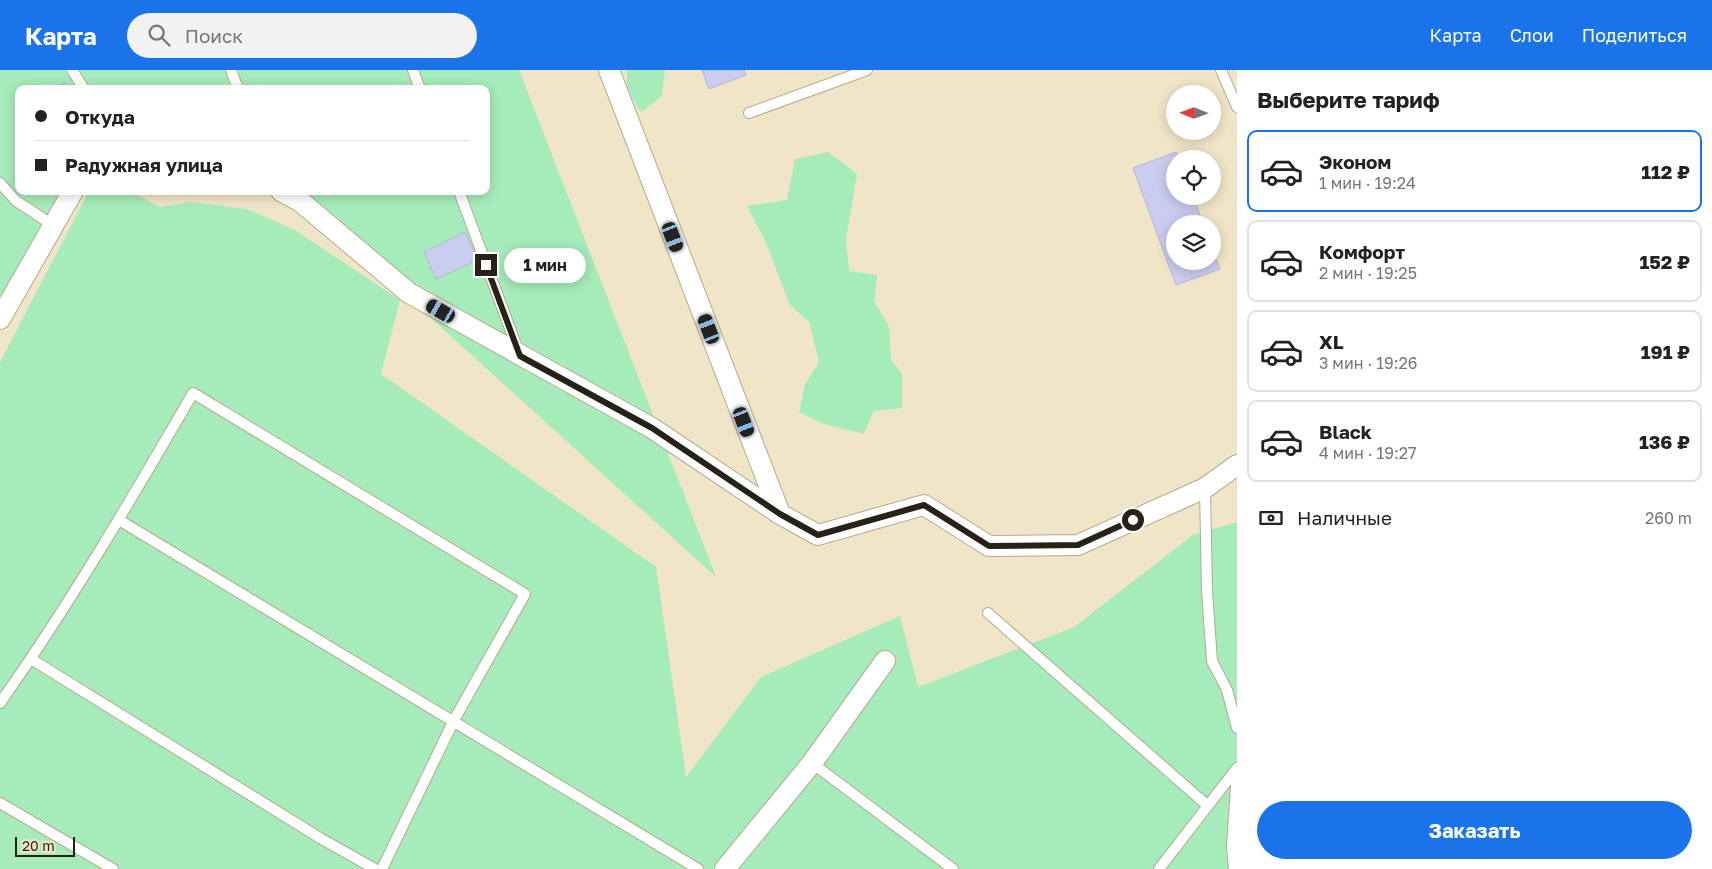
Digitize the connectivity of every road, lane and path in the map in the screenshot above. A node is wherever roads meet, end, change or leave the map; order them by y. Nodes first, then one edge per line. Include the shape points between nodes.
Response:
1 (72, 70) edge
2 (231, 70) edge
3 (414, 70) edge
4 (609, 70) edge
5 (867, 70) edge
6 (1221, 70) edge
7 (81, 85) edge
8 (237, 85) edge
9 (419, 85) edge
10 (1237, 107) edge
11 (749, 113) dead end
12 (0, 183) edge
13 (71, 195) edge
14 (288, 195) edge
15 (460, 195) edge
16 (54, 226) junction
17 (0, 319) edge
18 (520, 356) junction
19 (1237, 465) edge
20 (1205, 488) junction
21 (780, 514) junction
22 (119, 520) junction
23 (988, 612) dead end
24 (31, 659) junction
25 (884, 661) dead end
26 (0, 704) edge
27 (454, 720) junction
28 (1237, 728) edge
29 (812, 763) junction
30 (1237, 769) edge
31 (1236, 796) edge
32 (0, 803) edge
33 (1208, 806) junction
34 (113, 869) edge
35 (375, 869) edge
36 (382, 869) edge
37 (698, 869) edge
38 (725, 869) edge
39 (953, 869) edge
40 (1159, 869) edge
41 (1234, 869) edge

1 - 7 lane
2 - 8 lane
3 - 9 lane
4 - 21 street
5 - 11 lane
6 - 10 lane
12 - 16 lane via 15,200
13 - 16 street
14 - 18 street via 301,202 410,293
15 - 18 lane
16 - 17 street
18 - 21 street via 652,428
19 - 20 street
20 - 21 street via 1078,545 989,546 924,505 818,535
20 - 28 lane via 1212,661 1227,690
22 - 24 lane
22 - 27 lane
22 - 27 lane via 193,393 525,594
23 - 33 lane
24 - 26 lane
24 - 35 lane
25 - 29 street
27 - 36 lane
27 - 37 lane
29 - 38 street
29 - 39 lane
30 - 31 lane
30 - 33 lane
31 - 41 lane via 1232,847
32 - 34 lane
33 - 40 lane

